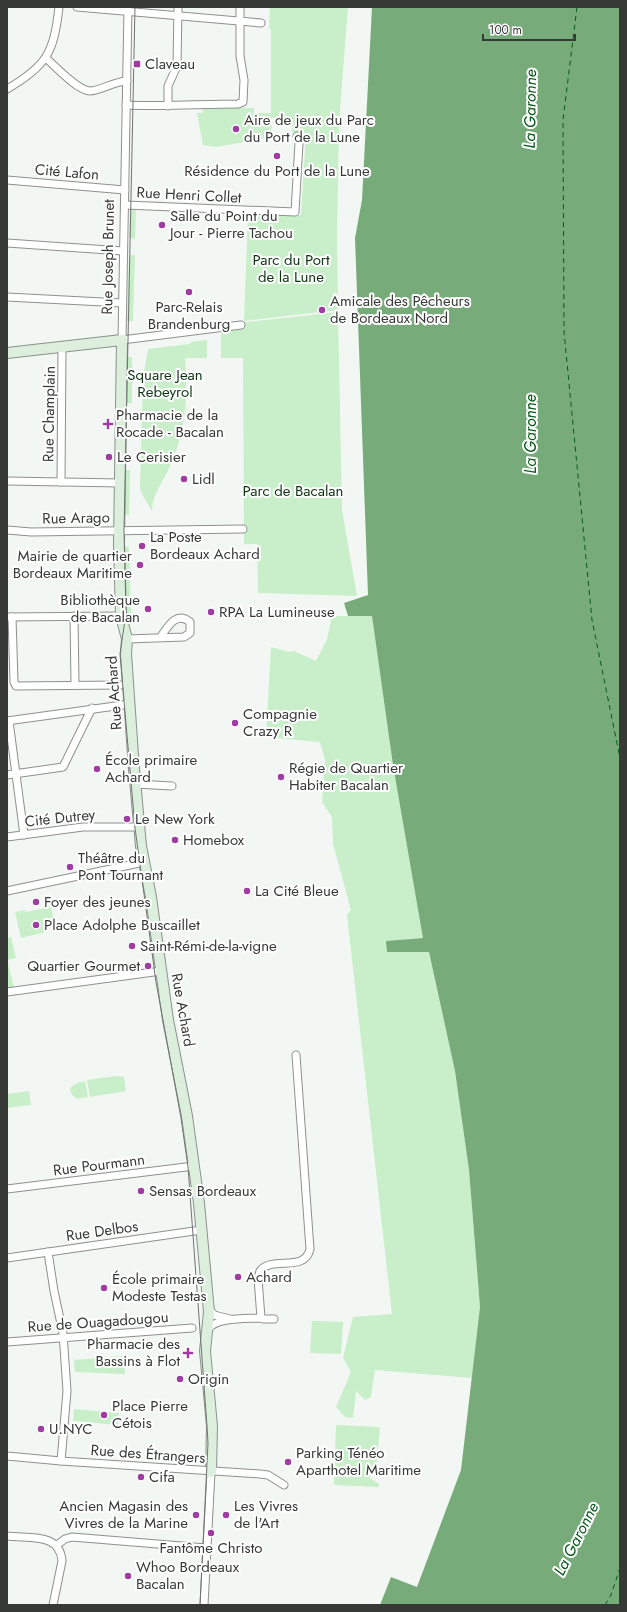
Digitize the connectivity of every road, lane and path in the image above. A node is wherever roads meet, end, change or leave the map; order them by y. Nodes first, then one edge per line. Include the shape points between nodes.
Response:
1 (59, 7) edge
2 (77, 7) edge
3 (178, 7) edge
4 (240, 7) edge
5 (128, 9) edge
6 (178, 16) junction
7 (240, 22) junction
8 (261, 23) dead end
9 (46, 58) junction
10 (127, 81) junction
11 (7, 89) edge
12 (126, 105) junction
13 (168, 106) junction
14 (297, 136) dead end
15 (7, 180) edge
16 (125, 190) junction
17 (124, 205) junction
18 (7, 243) edge
19 (123, 252) junction
20 (7, 297) edge
21 (122, 303) junction
22 (241, 325) dead end
23 (122, 340) junction
24 (62, 347) junction
25 (7, 354) edge
26 (7, 481) edge
27 (61, 482) junction
28 (120, 483) junction
29 (120, 507) joint
30 (7, 530) edge
31 (243, 530) dead end
32 (119, 531) junction
33 (74, 616) junction
34 (121, 616) junction
35 (9, 617) edge
36 (160, 638) dead end
37 (127, 639) junction
38 (120, 685) dead end
39 (75, 686) junction
40 (130, 704) junction
41 (92, 708) junction
42 (8, 721) edge
43 (16, 774) junction
44 (7, 775) edge
45 (135, 784) junction
46 (172, 786) dead end
47 (139, 827) junction
48 (24, 835) junction
49 (7, 837) edge
50 (144, 862) junction
51 (7, 891) edge
52 (161, 971) junction
53 (7, 992) edge
54 (296, 1055) dead end
55 (194, 1166) junction
56 (7, 1189) edge
57 (202, 1230) junction
58 (48, 1252) junction
59 (7, 1258) edge
60 (208, 1306) junction
61 (261, 1318) junction
62 (274, 1319) dead end
63 (233, 1320) junction
64 (192, 1328) dead end
65 (208, 1330) junction
66 (63, 1338) junction
67 (7, 1342) edge
68 (7, 1456) edge
69 (61, 1461) junction
70 (211, 1472) junction
71 (284, 1485) dead end
72 (7, 1536) edge
73 (57, 1545) junction
74 (206, 1548) junction
75 (54, 1605) edge
76 (204, 1605) edge

1 - 9 street via 55,36
2 - 5 street
3 - 6 street
4 - 7 street
5 - 6 street
5 - 10 street, Rue Joseph Brunet
6 - 7 street
6 - 13 street via 176,66 168,86
7 - 8 street
7 - 13 street via 243,102
9 - 10 street via 77,86 90,91
9 - 11 street via 36,69
10 - 12 street, Rue Joseph Brunet
12 - 13 street
12 - 16 street, Rue Joseph Brunet
14 - 17 street, Rue Henri Collet via 299,143 295,212
15 - 16 street, Cité Lafon
16 - 17 street, Rue Joseph Brunet
17 - 19 street, Rue Joseph Brunet
18 - 19 street
19 - 21 street, Rue Joseph Brunet
20 - 21 street
21 - 23 street, Rue Joseph Brunet
22 - 23 street
23 - 24 street
23 - 28 street, Rue Joseph Brunet
24 - 25 street
24 - 27 street, Rue Champlain
26 - 27 street
27 - 28 street
28 - 29 street, Rue Joseph Brunet
29 - 32 street, Rue Achard
30 - 32 street, Rue Arago
31 - 32 street, Rue Arago
32 - 34 street, Rue Achard
33 - 34 street
33 - 35 street
33 - 39 street
34 - 37 street, Rue Achard
35 - 39 street via 16,686
36 - 37 street
37 - 40 street, Rue Achard
38 - 39 street
40 - 41 street
40 - 45 street, Rue Achard
41 - 42 street
41 - 43 street via 63,767
42 - 43 street
43 - 44 street
43 - 48 street
45 - 46 street
45 - 47 street, Rue Achard
47 - 48 street, Cité Dutrey via 83,826
47 - 50 street, Rue Achard
48 - 49 street, Cité Dutrey
50 - 51 street
50 - 52 street, Rue Achard
52 - 53 street
52 - 55 street, Rue Achard
54 - 61 street via 310,1249 307,1256 299,1262 268,1265 260,1271 258,1278
55 - 56 street, Rue Pourmann
55 - 57 street, Rue Achard
57 - 58 street, Rue Delbos
57 - 60 street, Rue Achard
58 - 59 street, Rue Delbos
58 - 66 street
60 - 63 street via 214,1315
60 - 65 street, Rue Achard
61 - 62 street
61 - 63 street
63 - 65 street via 214,1323
64 - 66 street, Rue de Ouagadougou
65 - 70 street, Rue Achard via 205,1351 212,1426
66 - 67 street, Rue de Ouagadougou
66 - 69 street via 67,1391
68 - 69 street, Rue des Étrangers
69 - 70 street, Rue des Étrangers
70 - 71 street, Rue des Étrangers via 268,1475
70 - 74 street
72 - 73 street via 44,1539
73 - 74 street via 72,1537
73 - 75 street via 62,1560
74 - 76 street

